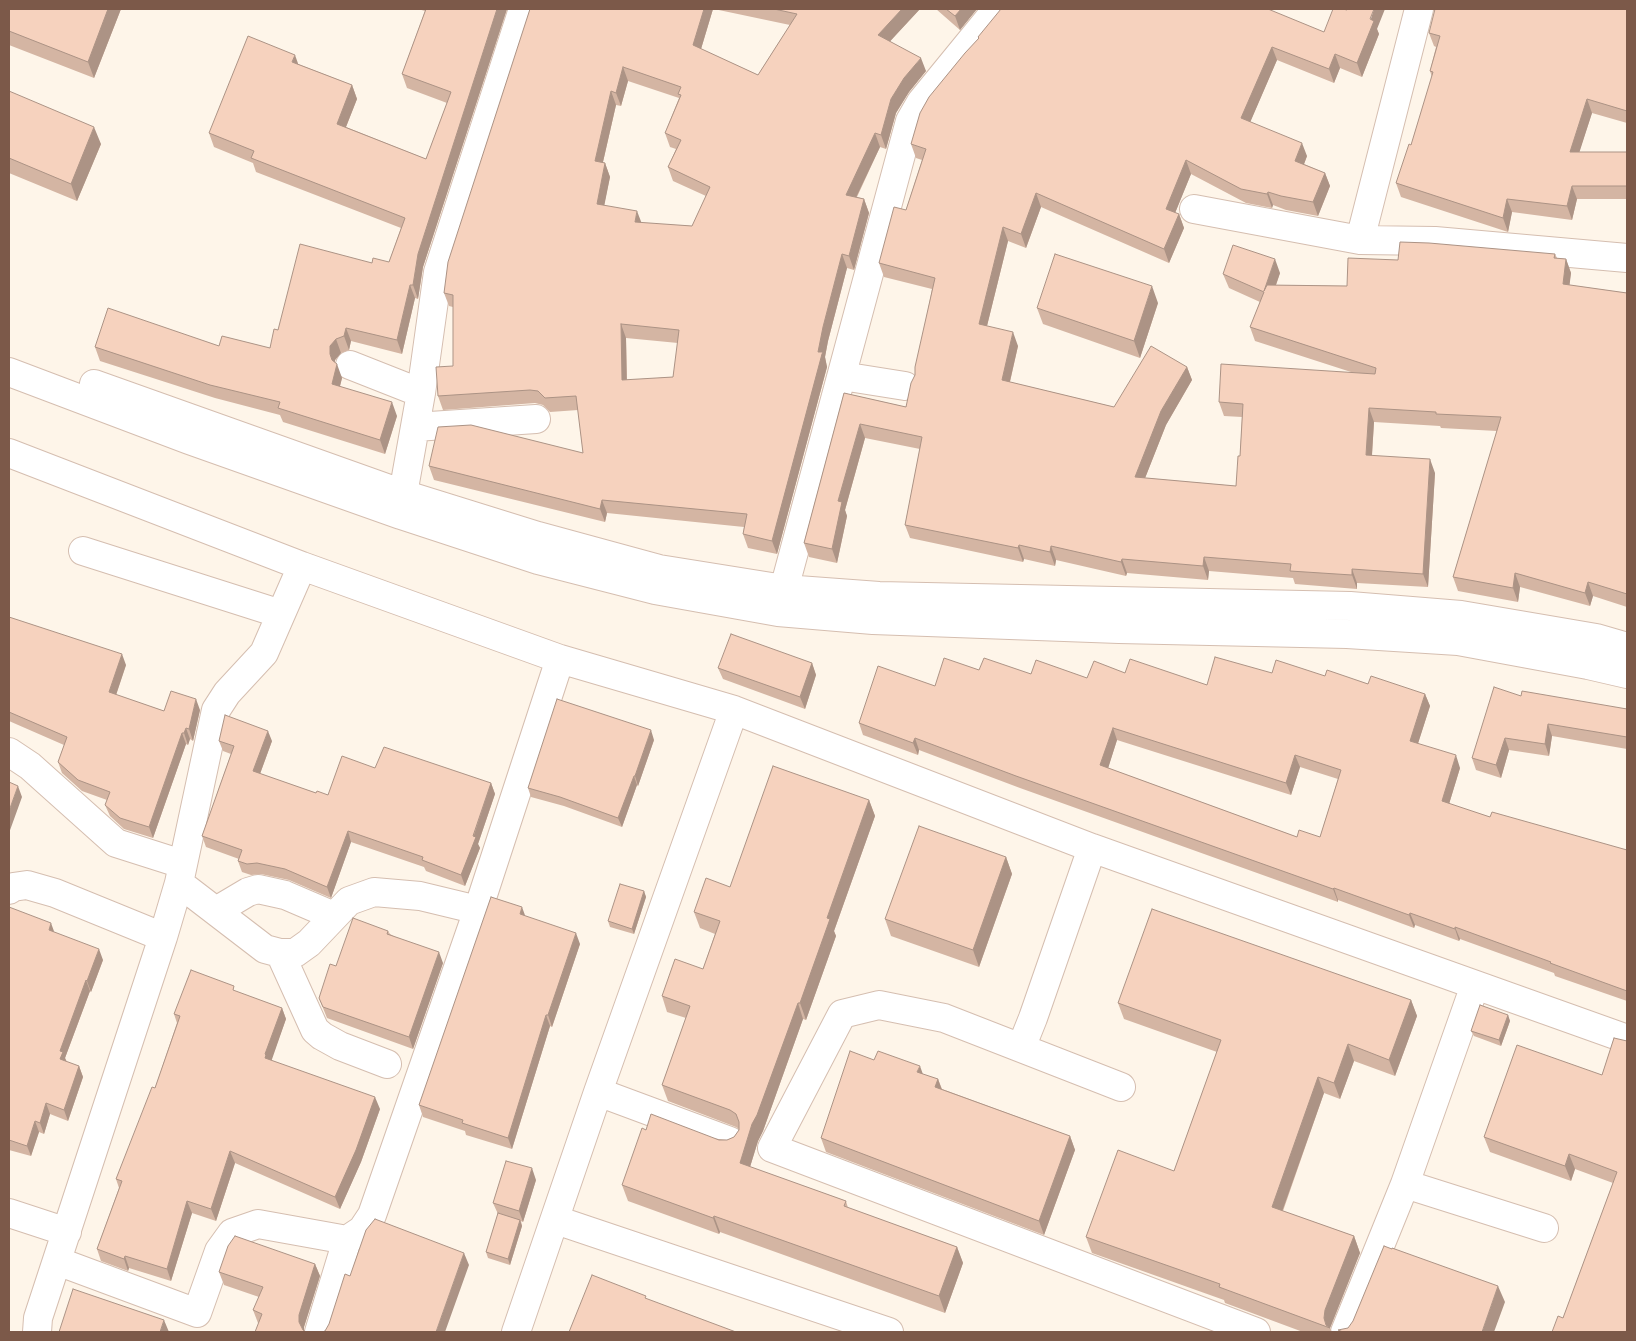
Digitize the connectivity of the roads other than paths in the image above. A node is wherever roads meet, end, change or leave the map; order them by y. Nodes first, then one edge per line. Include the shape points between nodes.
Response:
1 (523, 9) edge
2 (998, 9) edge
3 (1419, 9) edge
4 (1194, 209) dead end
5 (1360, 240) junction
6 (1627, 258) edge
7 (9, 354) edge
8 (350, 365) dead end
9 (9, 372) edge
10 (842, 376) junction
11 (905, 386) dead end
12 (421, 394) junction
13 (536, 419) dead end
14 (415, 427) junction
15 (9, 452) edge
16 (403, 494) junction
17 (83, 551) dead end
18 (302, 566) junction
19 (784, 589) junction
20 (281, 614) junction
21 (1627, 647) edge
22 (560, 659) junction
23 (1627, 674) edge
24 (734, 710) junction
25 (9, 752) edge
26 (1092, 848) junction
27 (181, 874) junction
28 (9, 890) edge
29 (478, 910) junction
30 (216, 912) junction
31 (334, 916) junction
32 (163, 938) junction
33 (280, 954) junction
34 (1475, 985) junction
35 (1627, 1039) edge
36 (1020, 1048) junction
37 (387, 1064) dead end
38 (1121, 1087) dead end
39 (598, 1092) junction
40 (730, 1140) edge
41 (1405, 1184) junction
42 (9, 1213) edge
43 (556, 1220) junction
44 (1544, 1228) dead end
45 (67, 1232) junction
46 (347, 1240) junction
47 (57, 1261) junction
48 (195, 1323) edge
49 (37, 1332) edge
50 (319, 1332) edge
51 (516, 1332) edge
52 (888, 1332) edge
53 (1256, 1332) edge
54 (1345, 1332) edge

1 - 12 street via 438,272
2 - 10 street via 921,102 910,121
3 - 5 street
4 - 5 street
5 - 6 street via 1436,241
7 - 16 street
8 - 12 street
9 - 23 street via 400,515 538,560 664,592 778,612 873,620 1347,634 1458,641
10 - 11 street
10 - 19 street
12 - 14 street
13 - 14 street
14 - 16 street
15 - 18 street
16 - 19 street via 659,569
17 - 20 street
18 - 20 street
18 - 22 street
19 - 21 street via 879,596 1359,607 1461,615 1596,638
20 - 27 street via 264,653 227,693 216,710
22 - 24 street
22 - 29 street
24 - 26 street
24 - 39 street
25 - 27 street via 30,766 116,843
26 - 34 street
26 - 36 street
27 - 30 street
27 - 32 street
28 - 32 street via 27,885
29 - 31 street via 420,896 374,892 349,901
29 - 46 street via 372,1215 362,1230
30 - 31 street via 258,889 285,895
30 - 33 street via 265,949
31 - 33 street via 295,953
32 - 45 street
33 - 37 street via 316,1030 340,1046
34 - 35 street
34 - 41 street
36 - 38 street
36 - 53 street via 944,1018 879,1005 842,1014 772,1148
39 - 40 street
39 - 43 street
41 - 44 street
41 - 54 street
42 - 45 street
43 - 51 street
43 - 52 street
45 - 47 street
46 - 48 street via 258,1224 232,1233 219,1250
46 - 50 street
47 - 48 street
47 - 49 street via 38,1318

